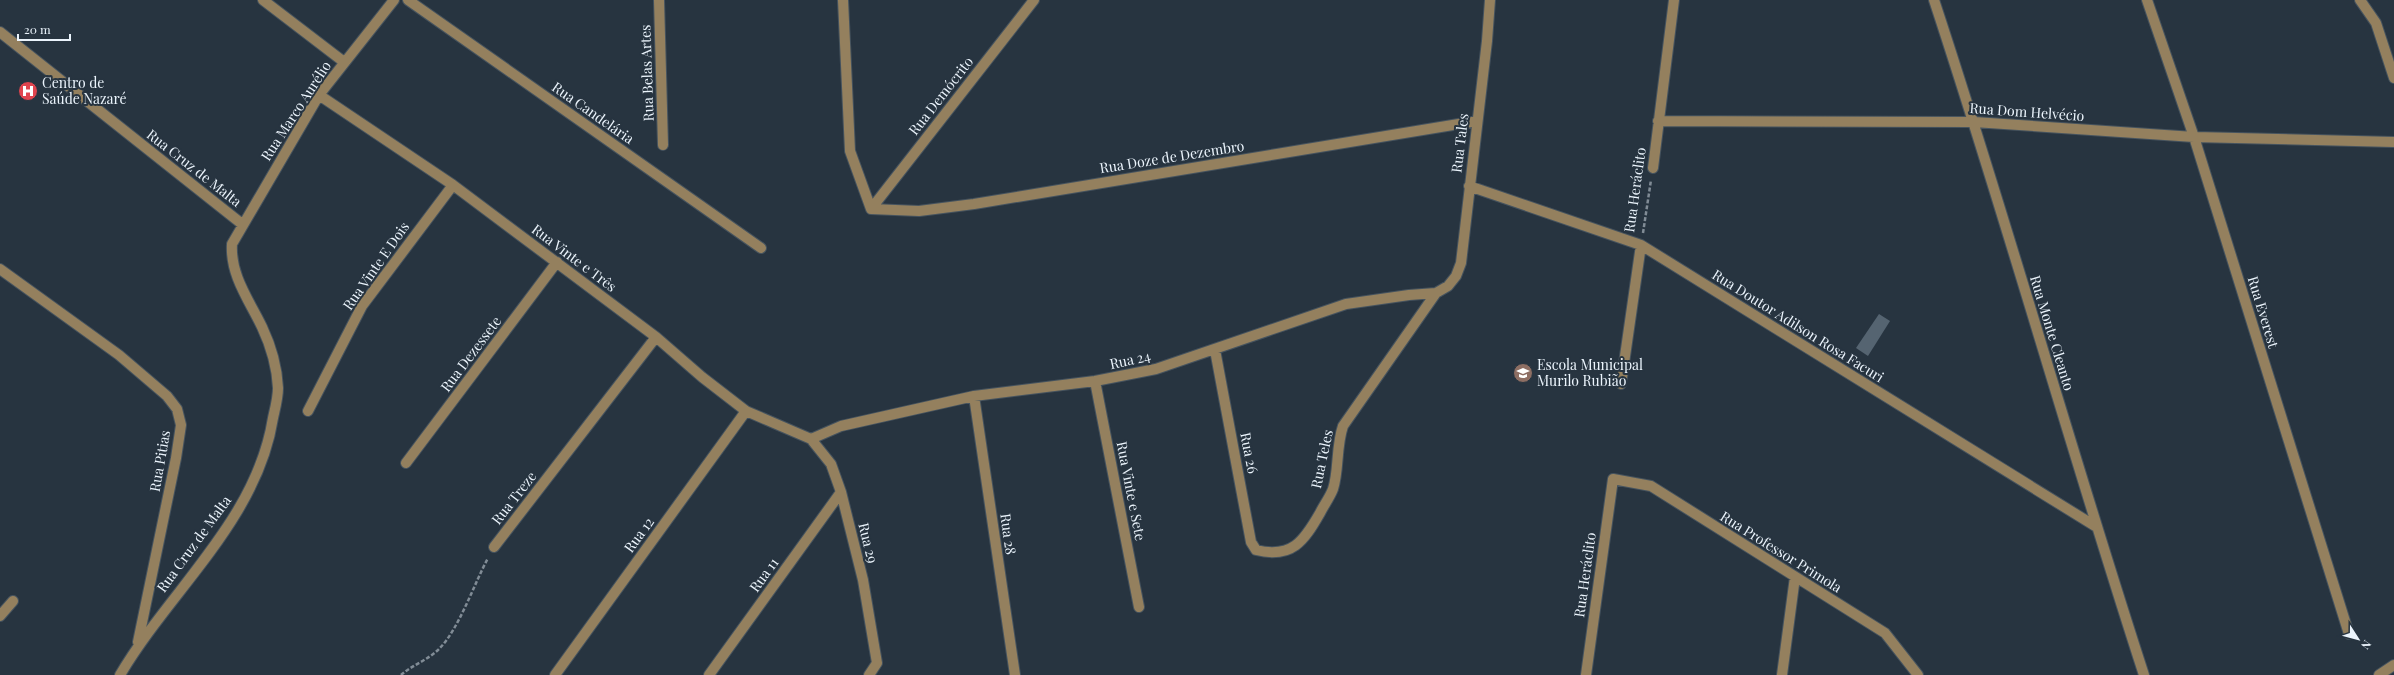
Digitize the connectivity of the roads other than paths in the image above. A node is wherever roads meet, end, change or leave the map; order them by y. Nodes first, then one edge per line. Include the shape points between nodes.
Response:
1 (263, 0) edge
2 (394, 0) edge
3 (408, 0) edge
4 (659, 0) edge
5 (843, 0) edge
6 (1034, 0) edge
7 (1490, 0) edge
8 (1674, 0) edge
9 (1934, 0) edge
10 (2146, 0) edge
11 (2360, 0) edge
12 (0, 32) edge
13 (344, 62) junction
14 (2394, 78) edge
15 (319, 96) junction
16 (1477, 121) junction
17 (1658, 121) junction
18 (1974, 122) junction
19 (2194, 137) junction
20 (2394, 142) edge
21 (663, 145) dead end
22 (1653, 168) road end
23 (453, 185) junction
24 (1469, 186) junction
25 (871, 209) junction
26 (242, 224) junction
27 (1641, 245) junction
28 (762, 248) dead end
29 (557, 262) junction
30 (0, 269) edge
31 (1436, 294) junction
32 (656, 337) junction
33 (1215, 350) junction
34 (1095, 381) junction
35 (1621, 384) dead end
36 (974, 396) junction
37 (308, 411) dead end
38 (746, 411) junction
39 (811, 439) junction
40 (406, 463) dead end
41 (1613, 479) joint
42 (841, 492) junction
43 (2095, 526) junction
44 (494, 547) road end
45 (1267, 552) joint
46 (1795, 577) junction
47 (12, 601) dead end
48 (1139, 607) dead end
49 (0, 616) edge
50 (2349, 634) dead end
51 (137, 646) junction
52 (2393, 667) edge
53 (120, 675) edge
54 (555, 675) edge
55 (709, 675) edge
56 (869, 675) edge
57 (1015, 675) edge
58 (1586, 675) edge
59 (1782, 675) edge
60 (1918, 675) edge
61 (2144, 675) edge
62 (2379, 675) edge

1 - 13 street
2 - 13 street, Rua Marco Aurélio
3 - 28 street, Rua Candelária
4 - 21 street, Rua Belas Artes
5 - 25 street via 850,151
6 - 25 street, Rua Demócrito
7 - 16 street, Rua Tales
8 - 17 street, Rua Heráclito
9 - 18 street, Rua Monte Cleanto
10 - 19 street, Rua Everest
11 - 14 street via 2376,23
12 - 26 street, Rua Cruz de Malta
13 - 15 street, Rua Marco Aurélio
15 - 23 street, Rua Vinte e Três
15 - 26 street, Rua Marco Aurélio
16 - 24 street, Rua Tales
16 - 25 street, Rua Doze de Dezembro via 974,204 919,211
17 - 18 street, Rua Dom Helvécio
17 - 22 street, Rua Heráclito
18 - 19 street, Rua Dom Helvécio
18 - 43 street, Rua Monte Cleanto
19 - 20 street, Rua Dom Helvécio
19 - 50 street, Rua Everest
23 - 29 street, Rua Vinte e Três
23 - 37 street, Rua Vinte E Dois via 362,306
24 - 27 street, Rua Doutor Adilson Rosa Facuri
24 - 31 street, Rua Tales via 1461,263 1456,276 1448,286
26 - 51 street, Rua Cruz de Malta via 232,244 231,259 238,281 273,356 278,390 271,432 255,479 229,525
27 - 35 street, Rua Heráclito
27 - 43 street, Rua Doutor Adilson Rosa Facuri
29 - 32 street, Rua Vinte e Três
29 - 40 street, Rua Dezessete
30 - 51 street, Rua Pitias via 119,354 167,396 177,409 181,425 176,458
31 - 33 street, Rua 24 via 1346,304
31 - 45 street, Rua Teles via 1343,426 1333,488 1308,535 1293,548
32 - 38 street, Rua Vinte e Três
32 - 44 street, Rua Treze
33 - 34 street, Rua 24 via 1156,369
33 - 45 street, Rua 26 via 1251,542 1256,550
34 - 36 street, Rua 24
34 - 48 street, Rua Vinte e Sete
36 - 39 street, Rua 24 via 841,426
36 - 57 street, Rua 28
38 - 39 street, Rua Vinte e Três
38 - 54 street, Rua 12
39 - 42 street, Rua 29 via 831,464
41 - 46 street, Rua Professor Primola via 1651,486
41 - 58 street, Rua Heráclito
42 - 55 street, Rua 11
42 - 56 street, Rua 29 via 863,580 878,663
43 - 61 street, Rua Monte Cleanto
46 - 59 street
46 - 60 street, Rua Professor Primola via 1885,633
47 - 49 street
51 - 53 street
52 - 62 street

